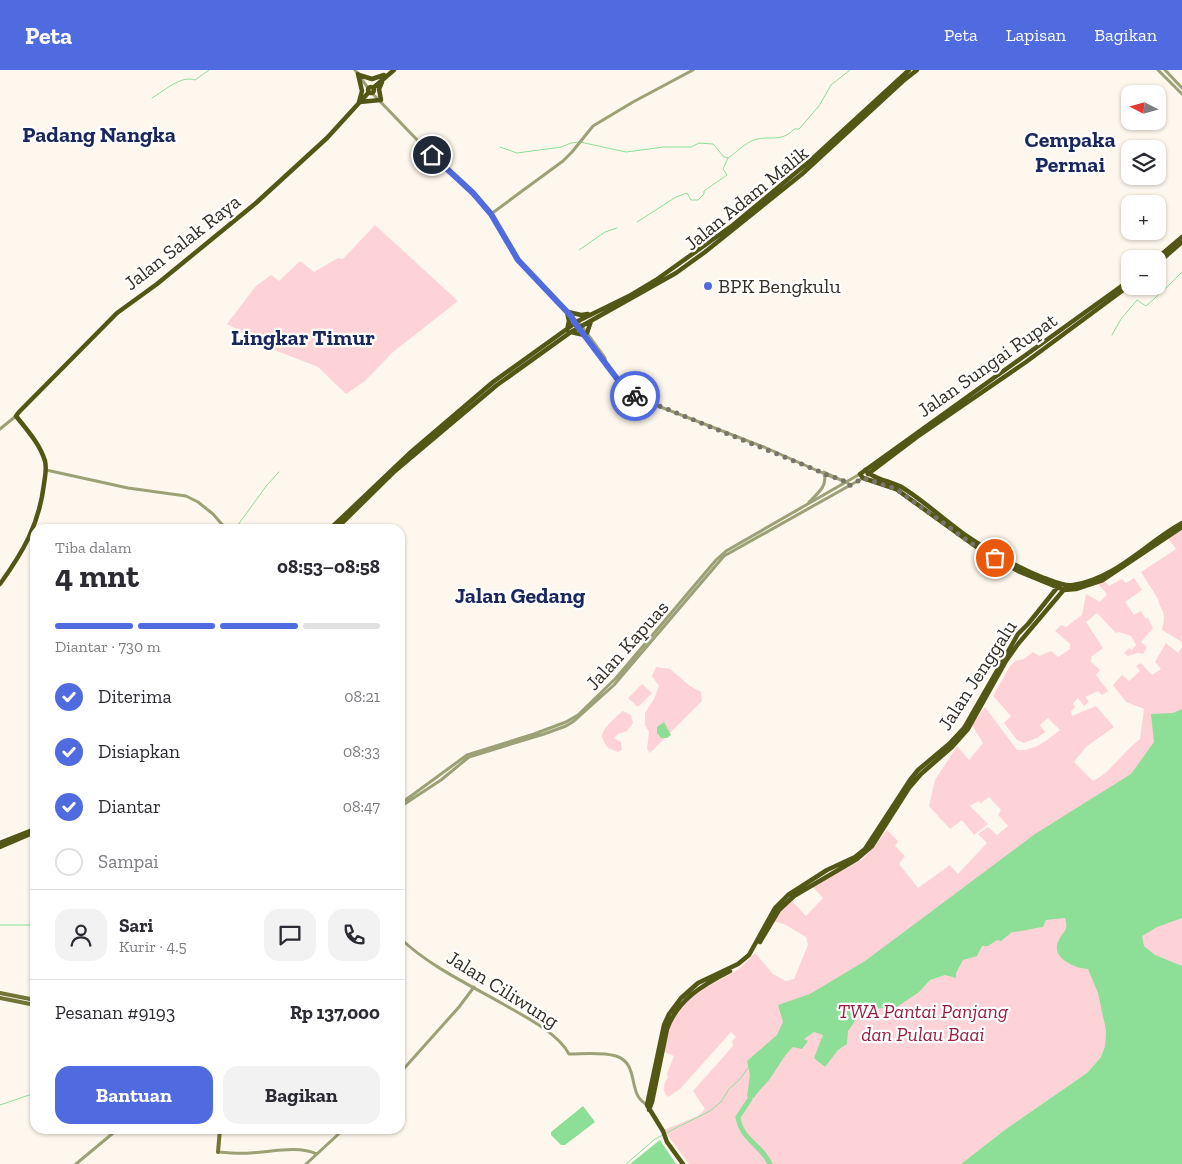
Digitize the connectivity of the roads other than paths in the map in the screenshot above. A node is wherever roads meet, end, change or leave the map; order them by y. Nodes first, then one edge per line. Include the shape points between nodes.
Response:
1 (389, 70) edge
2 (394, 70) edge
3 (693, 70) edge
4 (909, 70) edge
5 (917, 70) edge
6 (1158, 70) edge
7 (1165, 70) edge
8 (357, 73) edge
9 (384, 77) junction
10 (904, 77) junction
11 (1182, 88) edge
12 (371, 89) junction
13 (1182, 94) edge
14 (380, 100) junction
15 (359, 103) junction
16 (491, 214) junction
17 (1182, 237) edge
18 (1182, 242) edge
19 (703, 250) junction
20 (1166, 251) edge
21 (1166, 256) edge
22 (1121, 287) edge
23 (1121, 292) edge
24 (567, 312) junction
25 (592, 314) junction
26 (591, 320) junction
27 (577, 323) junction
28 (569, 331) junction
29 (585, 334) junction
30 (981, 390) junction
31 (16, 416) junction
32 (0, 428) edge
33 (410, 456) junction
34 (46, 470) junction
35 (866, 472) junction
36 (822, 473) junction
37 (862, 476) junction
38 (848, 484) junction
39 (805, 506) junction
40 (781, 522) junction
41 (36, 524) edge
42 (222, 524) edge
43 (335, 524) edge
44 (341, 524) edge
45 (1182, 525) edge
46 (30, 536) edge
47 (0, 584) edge
48 (1059, 586) junction
49 (1065, 588) junction
50 (405, 803) edge
51 (30, 832) edge
52 (0, 845) edge
53 (847, 862) junction
54 (405, 942) edge
55 (474, 987) junction
56 (0, 993) edge
57 (0, 998) edge
58 (30, 999) edge
59 (30, 1004) edge
60 (405, 1067) edge
61 (649, 1107) junction
62 (112, 1134) edge
63 (220, 1134) edge
64 (339, 1134) edge
65 (218, 1152) joint
66 (317, 1154) junction
67 (76, 1164) edge
68 (306, 1164) edge
69 (683, 1164) edge

1 - 9 main road
2 - 9 main road
3 - 16 street via 593,126 563,161
4 - 10 main road, Jalan Adam Malik
5 - 10 main road, Jalan Adam Malik
6 - 13 street
7 - 11 street
8 - 9 main road via 372,79
8 - 12 street
8 - 15 main road via 362,91
9 - 12 main road, Jalan Salak Raya
9 - 14 main road via 379,87
10 - 19 main road, Jalan Adam Malik
12 - 14 street
12 - 15 main road, Jalan Salak Raya
14 - 15 main road
14 - 16 street
15 - 31 main road, Jalan Salak Raya via 327,138 256,204 117,313
16 - 24 street via 518,260
17 - 20 main road
18 - 21 main road
19 - 25 main road, Jalan Adam Malik via 631,295
19 - 26 main road, Jalan Adam Malik via 676,273
22 - 30 main road, Jalan Sungai Rupat
23 - 30 main road, Jalan Sungai Rupat via 1026,362
24 - 25 main road
24 - 27 street
24 - 28 main road
25 - 27 main road, Jalan Adam Malik
26 - 27 main road, Jalan Adam Malik
26 - 29 main road
27 - 28 main road
27 - 29 street
28 - 29 main road
28 - 33 main road via 480,396
29 - 36 street via 621,384 634,396
30 - 35 main road, Jalan Sungai Rupat
31 - 32 street
31 - 34 main road via 38,447
33 - 43 main road
33 - 44 main road
34 - 41 main road
34 - 42 street via 192,498
35 - 37 main road, Jalan Sungai Rupat
35 - 48 main road via 900,486 982,545
36 - 38 street
36 - 39 street via 825,479 822,489
37 - 38 street, Jalan Kapuas
37 - 48 main road via 896,489 982,550 1020,572
38 - 39 street, Jalan Kapuas
38 - 40 street, Jalan Kapuas
39 - 40 street, Jalan Kapuas
40 - 50 street, Jalan Kapuas via 724,556 614,685 574,721 544,734 469,757
45 - 49 main road via 1169,530 1105,576
46 - 47 main road
48 - 49 main road
48 - 53 main road, Jalan Jenggalu via 1018,634 964,728 918,770 871,842
49 - 53 main road, Jalan Jenggalu via 1018,644 968,729 909,788 872,846 857,859
51 - 52 main road
53 - 61 main road, Jalan Jenggalu via 827,870 781,900 751,954 738,965 698,983 681,998 663,1029
54 - 55 street, Jalan Ciliwung via 429,961
55 - 60 street
55 - 61 street, Jalan Ciliwung via 543,1028 569,1054 611,1055 623,1059 631,1069 635,1090
56 - 58 main road
57 - 59 main road
61 - 69 main road
62 - 67 street
63 - 65 main road
64 - 66 street
65 - 66 street via 297,1150
66 - 68 street

